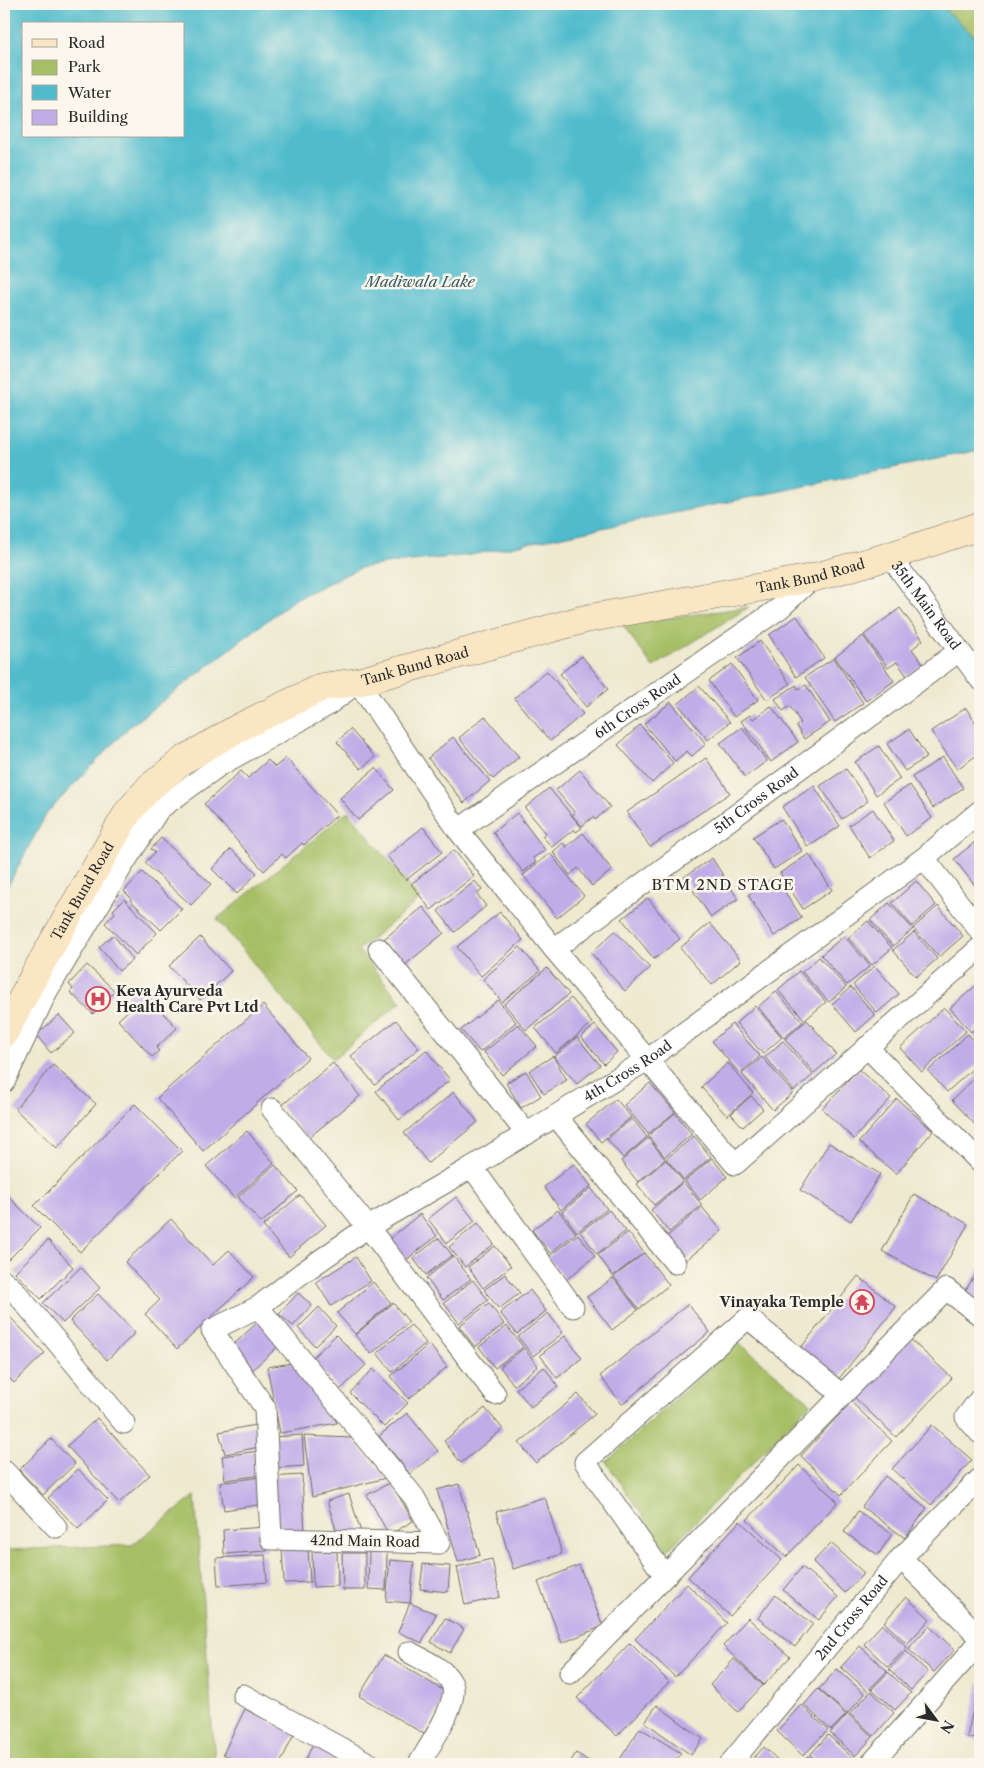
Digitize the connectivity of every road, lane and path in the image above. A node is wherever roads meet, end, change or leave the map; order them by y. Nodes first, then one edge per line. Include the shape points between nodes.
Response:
1 (980, 526) edge
2 (890, 556) junction
3 (812, 578) junction
4 (959, 651) junction
5 (980, 679) edge
6 (358, 682) junction
7 (980, 811) edge
8 (458, 830) junction
9 (924, 858) junction
10 (980, 931) edge
11 (980, 948) edge
12 (379, 949) dead end
13 (554, 949) junction
14 (4, 1033) edge
15 (867, 1047) junction
16 (647, 1060) junction
17 (4, 1082) edge
18 (272, 1109) dead end
19 (556, 1116) junction
20 (526, 1134) junction
21 (980, 1162) edge
22 (472, 1167) junction
23 (368, 1227) junction
24 (675, 1263) dead end
25 (4, 1281) edge
26 (258, 1306) junction
27 (573, 1307) dead end
28 (980, 1315) edge
29 (495, 1394) dead end
30 (842, 1395) junction
31 (980, 1399) edge
32 (124, 1423) dead end
33 (980, 1433) edge
34 (4, 1471) edge
35 (980, 1479) edge
36 (56, 1526) dead end
37 (900, 1558) junction
38 (665, 1576) junction
39 (980, 1637) edge
40 (980, 1642) edge
41 (409, 1652) dead end
42 (570, 1674) dead end
43 (243, 1695) dead end
44 (370, 1764) edge
45 (419, 1764) edge
46 (730, 1764) edge
47 (871, 1764) edge

1 - 2 main road, Tank Bund Road
2 - 3 main road, Tank Bund Road
2 - 4 street, 35th Main Road
3 - 6 main road, Tank Bund Road via 585,619
3 - 8 street, 6th Cross Road via 780,608
4 - 5 street, 35th Main Road
4 - 13 street, 5th Cross Road
6 - 8 street
6 - 14 main road, Tank Bund Road via 322,687 238,728 185,759 150,787 128,812
6 - 17 street via 326,706 220,765 159,809 46,991
7 - 9 street, 4th Cross Road
8 - 13 street
9 - 10 street
9 - 16 street, 4th Cross Road
11 - 15 street
12 - 20 street
13 - 16 street
15 - 16 street via 735,1164
15 - 21 street
16 - 19 street, 4th Cross Road
18 - 23 street
19 - 20 street, 4th Cross Road
19 - 24 street
20 - 22 street, 4th Cross Road
22 - 23 street, 4th Cross Road
22 - 27 street
23 - 26 street, 4th Cross Road
23 - 29 street
25 - 32 street
26 - 26 street, 42nd Main Road via 212,1330 265,1408 271,1539 439,1543 414,1498
28 - 30 street via 946,1289
30 - 38 street
30 - 38 street via 748,1318 585,1462
31 - 33 street via 966,1417
34 - 36 street
35 - 37 street, 2nd Cross Road
37 - 39 street
37 - 46 street, 2nd Cross Road
38 - 42 street
40 - 47 street
41 - 45 street via 446,1675 454,1694 446,1716
43 - 44 street

